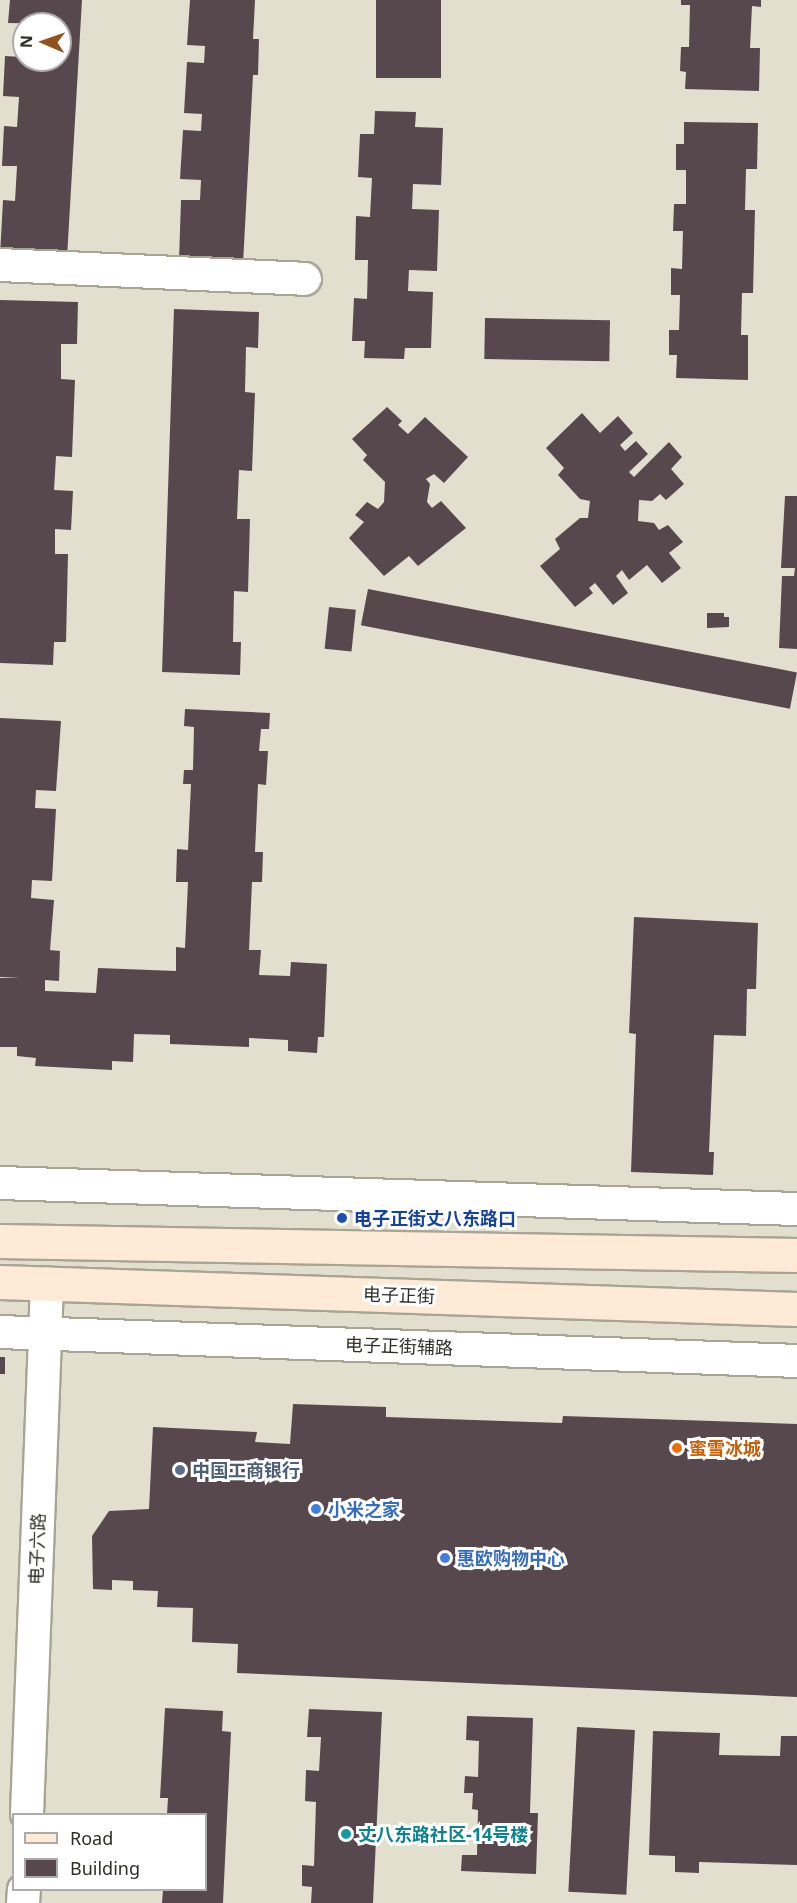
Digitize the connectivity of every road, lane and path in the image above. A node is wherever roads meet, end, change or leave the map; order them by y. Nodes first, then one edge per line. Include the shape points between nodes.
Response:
1 (0, 264) edge
2 (305, 279) dead end
3 (0, 1183) edge
4 (797, 1209) edge
5 (0, 1241) edge
6 (797, 1255) edge
7 (0, 1282) edge
8 (47, 1283) junction
9 (797, 1309) edge
10 (0, 1332) edge
11 (45, 1333) junction
12 (797, 1361) edge
13 (27, 1813) edge

1 - 2 street
3 - 4 street
5 - 6 main road
7 - 8 main road, 电子正街
8 - 9 main road, 电子正街
8 - 11 street, 电子六路
10 - 11 street, 电子正街辅路
11 - 12 street, 电子正街辅路
11 - 13 street, 电子六路

